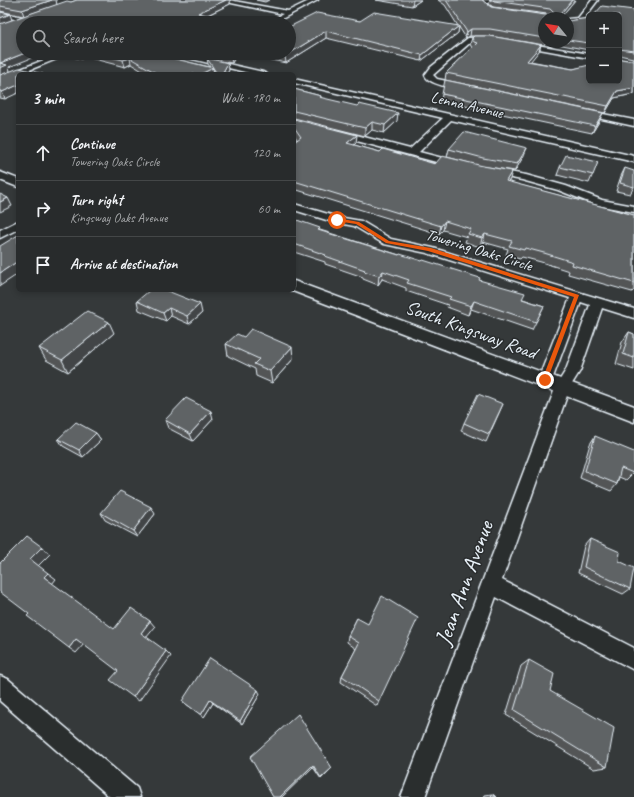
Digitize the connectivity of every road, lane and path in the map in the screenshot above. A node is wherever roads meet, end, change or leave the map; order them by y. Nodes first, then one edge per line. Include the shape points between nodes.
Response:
1 (220, 0) edge
2 (315, 0) edge
3 (488, 0) edge
4 (593, 3) edge
5 (505, 11) edge
6 (289, 13) junction
7 (0, 14) edge
8 (38, 14) edge
9 (32, 16) edge
10 (283, 16) edge
11 (16, 17) edge
12 (574, 20) edge
13 (496, 40) edge
14 (511, 43) edge
15 (586, 56) edge
16 (50, 60) edge
17 (201, 60) edge
18 (20, 72) edge
19 (254, 72) edge
20 (16, 74) edge
21 (0, 80) edge
22 (296, 81) edge
23 (472, 89) edge
24 (576, 111) edge
25 (449, 117) junction
26 (634, 123) edge
27 (331, 131) edge
28 (413, 152) junction
29 (634, 159) edge
30 (466, 166) edge
31 (481, 170) edge
32 (0, 176) edge
33 (16, 182) edge
34 (296, 208) edge
35 (634, 209) edge
36 (16, 225) edge
37 (0, 235) edge
38 (296, 287) edge
39 (577, 296) junction
40 (597, 303) junction
41 (634, 314) edge
42 (554, 383) junction
43 (634, 414) edge
44 (490, 584) junction
45 (634, 659) edge
46 (0, 687) edge
47 (128, 797) edge
48 (413, 797) edge

1 - 6 street
2 - 6 street
3 - 5 street via 483,4 490,9
4 - 12 street via 580,20
6 - 10 street
7 - 11 street
8 - 9 street
13 - 23 street via 470,39 429,75 435,81
14 - 15 street via 569,56
16 - 18 street
17 - 19 street
20 - 21 street
22 - 25 street, Lenna Avenue
24 - 26 street
25 - 28 street
25 - 29 street, Lenna Avenue
27 - 28 street
28 - 30 street
31 - 35 street via 524,177 600,203
32 - 33 street
34 - 39 street, Towering Oaks Circle via 357,223 388,242 429,250
36 - 37 street
38 - 42 street, South Kingsway Road
39 - 40 street, Towering Oaks Circle
39 - 42 street
40 - 41 street, Towering Oaks Circle
40 - 42 street via 573,371
42 - 43 street, South Kingsway Road
42 - 44 street, Jean Ann Avenue
44 - 45 street
44 - 48 street, Jean Ann Avenue
46 - 47 street

